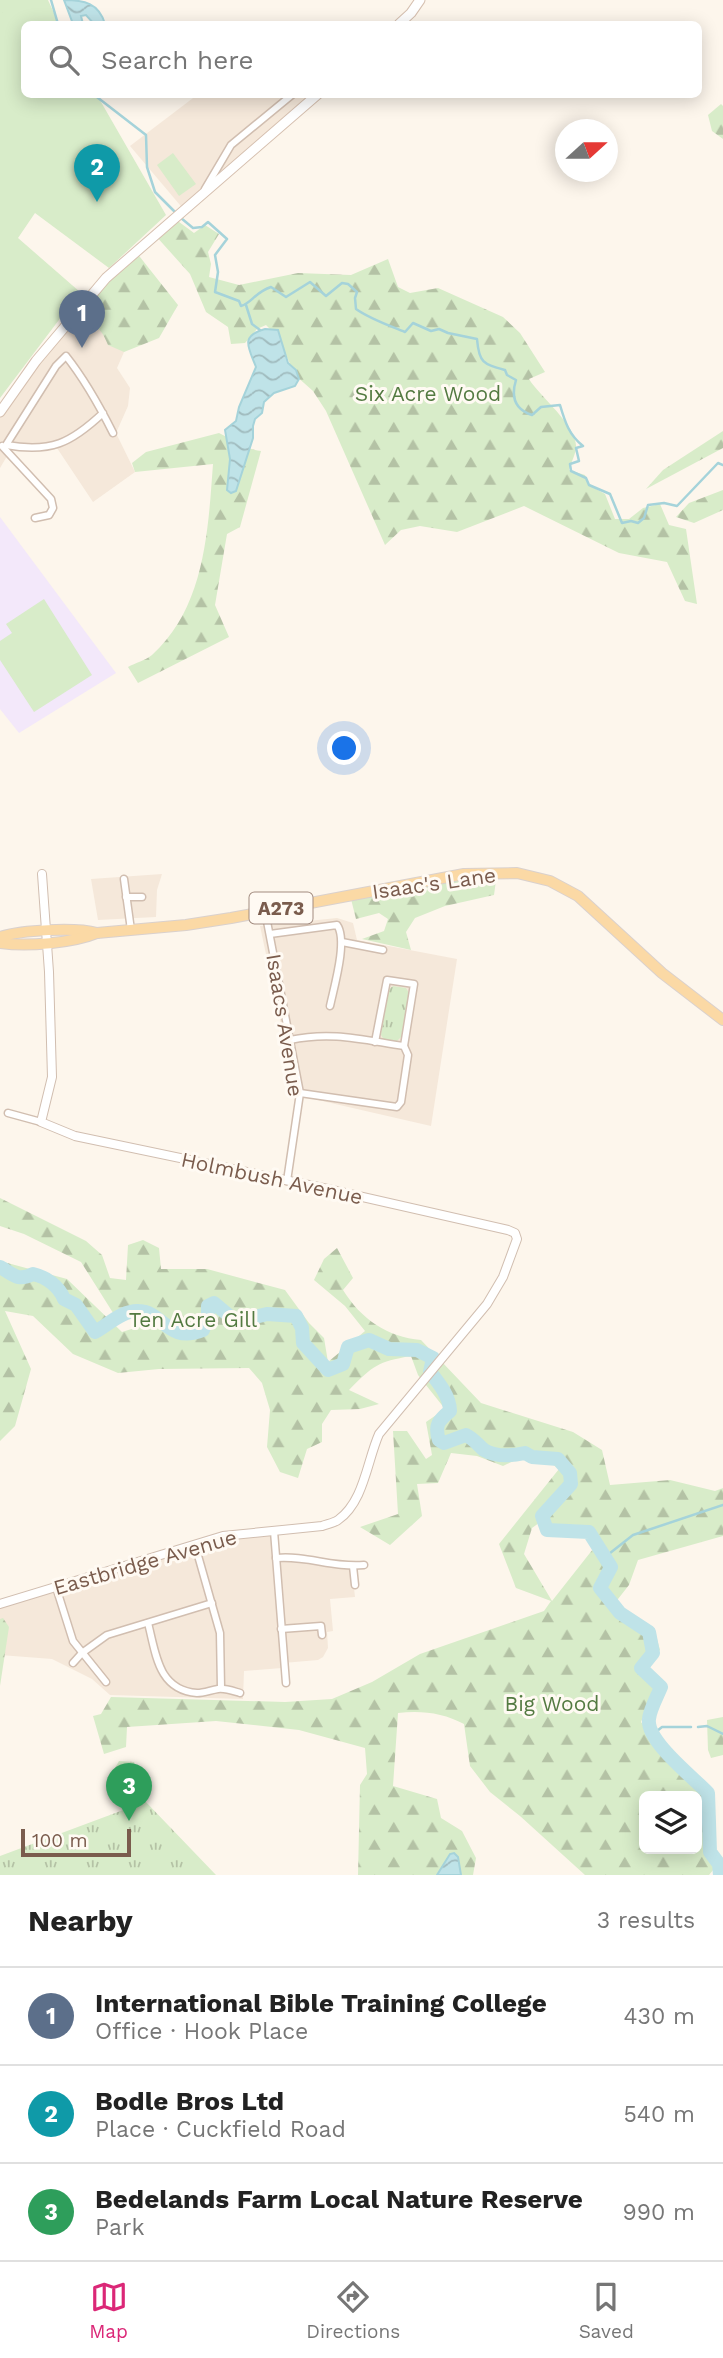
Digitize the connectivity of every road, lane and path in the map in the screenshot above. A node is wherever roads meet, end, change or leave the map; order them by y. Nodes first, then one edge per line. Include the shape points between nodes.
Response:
1 (420, 0) edge
2 (402, 21) edge
3 (288, 98) edge
4 (314, 98) edge
5 (200, 197) junction
6 (0, 412) edge
7 (103, 413) junction
8 (113, 433) dead end
9 (3, 446) edge
10 (35, 518) dead end
11 (41, 874) dead end
12 (124, 879) dead end
13 (126, 897) junction
14 (142, 897) dead end
15 (265, 911) junction
16 (131, 930) junction
17 (270, 934) junction
18 (0, 937) edge
19 (45, 937) junction
20 (342, 942) junction
21 (0, 943) edge
22 (383, 950) dead end
23 (330, 1006) dead end
24 (723, 1020) edge
25 (290, 1040) junction
26 (375, 1042) junction
27 (404, 1046) junction
28 (300, 1093) junction
29 (8, 1113) dead end
30 (41, 1122) junction
31 (287, 1181) junction
32 (422, 1383) joint
33 (274, 1531) junction
34 (195, 1545) junction
35 (276, 1558) junction
36 (364, 1565) dead end
37 (353, 1566) junction
38 (355, 1585) dead end
39 (56, 1587) junction
40 (212, 1603) junction
41 (0, 1604) edge
42 (148, 1623) junction
43 (281, 1629) junction
44 (322, 1635) dead end
45 (82, 1653) junction
46 (73, 1663) dead end
47 (106, 1682) dead end
48 (286, 1683) dead end
49 (221, 1688) junction
50 (240, 1693) dead end

1 - 2 main road
3 - 5 street via 231,145
4 - 5 main road
5 - 6 main road via 106,278
7 - 8 street
7 - 9 street via 74,438 55,445
7 - 9 street via 84,377 66,356
9 - 10 street via 51,499 49,516
11 - 19 street
12 - 13 street
13 - 14 street
13 - 16 street
15 - 16 main road, Isaac's Lane / A273
15 - 17 street, Isaacs Avenue
15 - 24 main road, Isaac's Lane / A273 via 464,874 534,875 578,896 662,973
16 - 19 main road, Isaac's Lane / A273 via 85,938
17 - 20 street via 337,925
17 - 25 street, Isaacs Avenue
18 - 19 main road, Isaac's Lane / A273 via 22,933
19 - 21 main road, Isaac's Lane / A273
19 - 30 street via 52,1077
20 - 22 street
20 - 23 street
25 - 26 street via 333,1034
25 - 28 street, Isaacs Avenue
26 - 27 street
26 - 27 street via 387,980 414,984
27 - 28 street via 408,1056 397,1107
28 - 31 street, Isaacs Avenue
29 - 30 street
30 - 31 street, Holmbush Avenue via 75,1136
31 - 32 street, Holmbush Avenue via 515,1233 516,1245 487,1304
32 - 33 street, Eastbridge Avenue via 379,1434 361,1487 338,1520
33 - 34 street, Eastbridge Avenue via 223,1536
33 - 35 street
34 - 39 street, Eastbridge Avenue
34 - 40 street
35 - 37 street via 293,1556
35 - 43 street
36 - 37 street
37 - 38 street
39 - 41 street, Eastbridge Avenue
39 - 45 street via 73,1642
40 - 42 street
40 - 49 street via 220,1633
42 - 45 street via 107,1634
42 - 49 street via 169,1684 198,1693
43 - 44 street via 321,1626
43 - 48 street
45 - 46 street
45 - 47 street
49 - 50 street

